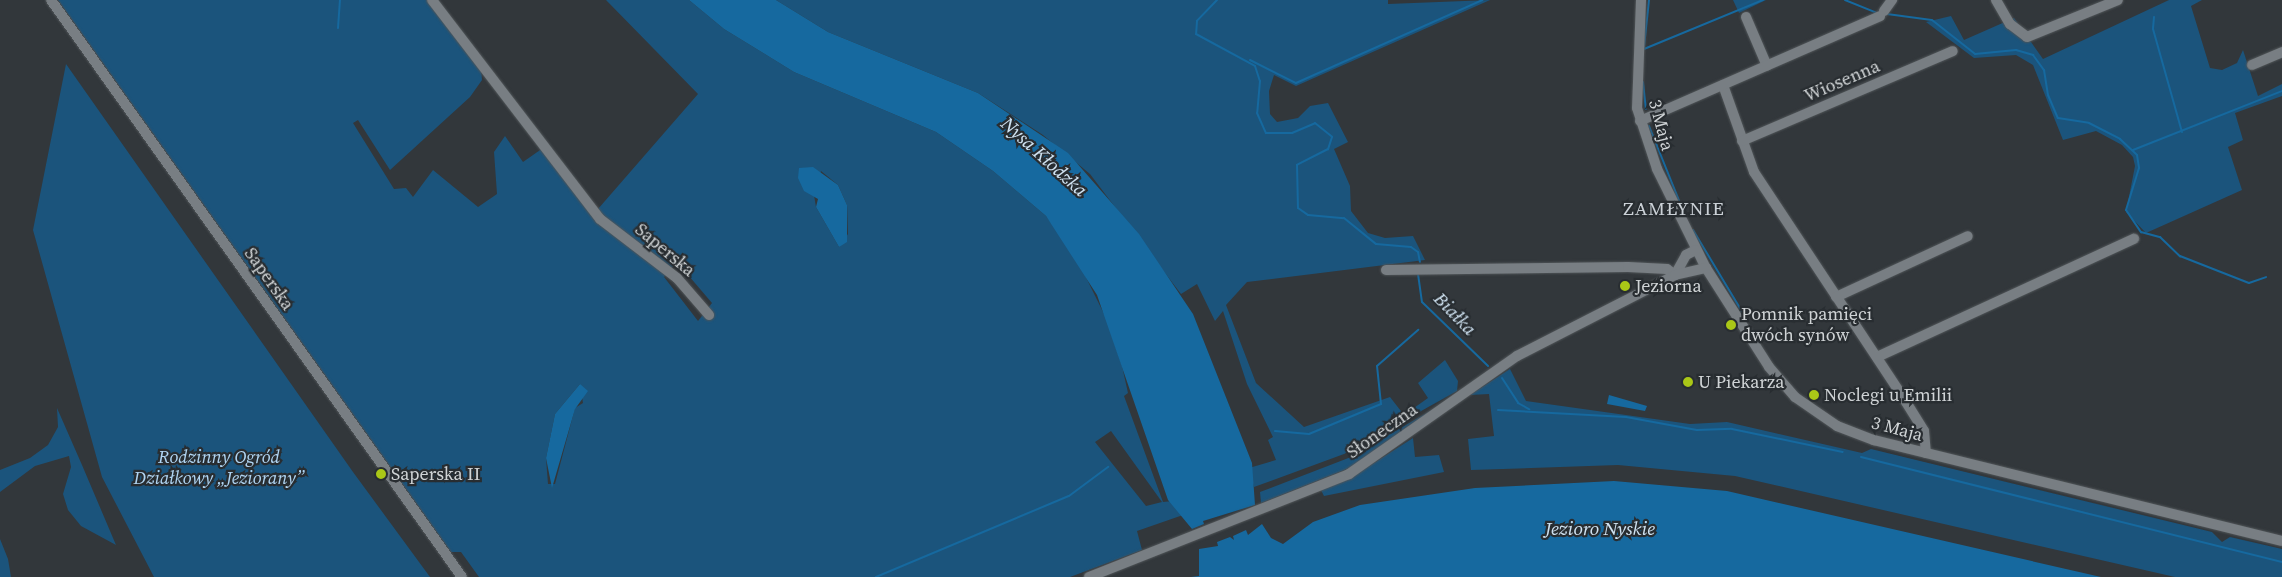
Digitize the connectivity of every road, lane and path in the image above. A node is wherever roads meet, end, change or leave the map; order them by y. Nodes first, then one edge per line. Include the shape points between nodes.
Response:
1 (51, 0) edge
2 (432, 0) edge
3 (1641, 0) edge
4 (1892, 0) edge
5 (1996, 0) edge
6 (2118, 0) edge
7 (1746, 17) dead end
8 (1953, 51) dead end
9 (2282, 52) edge
10 (2252, 65) dead end
11 (1767, 66) junction
12 (1723, 85) junction
13 (1640, 122) junction
14 (1742, 141) junction
15 (1968, 236) dead end
16 (2134, 239) dead end
17 (1696, 250) junction
18 (1706, 268) junction
19 (1386, 270) dead end
20 (1675, 275) junction
21 (1836, 297) junction
22 (709, 315) dead end
23 (1877, 357) junction
24 (1926, 453) junction
25 (2282, 540) edge
26 (462, 577) edge
27 (1089, 577) edge

1 - 26 street, Saperska
2 - 22 street, Saperska via 600,219 677,278
3 - 13 street, 3 Maja via 1635,71
4 - 11 street via 1882,13
5 - 6 street via 2010,24 2027,37
7 - 11 street
8 - 14 street, Wiosenna
9 - 10 street
11 - 12 street
12 - 13 street
12 - 14 street
13 - 17 street, 3 Maja
14 - 21 street via 1754,172
15 - 21 street
16 - 23 street
17 - 18 street, 3 Maja
17 - 20 street via 1686,255
18 - 20 street, Słoneczna
18 - 24 street, 3 Maja via 1769,367 1794,397 1853,433
19 - 20 street via 1628,267 1666,269
20 - 27 street, Słoneczna via 1493,370 1383,454 1349,474 1193,532
21 - 23 street
23 - 24 street via 1924,431
24 - 25 street, 3 Maja

